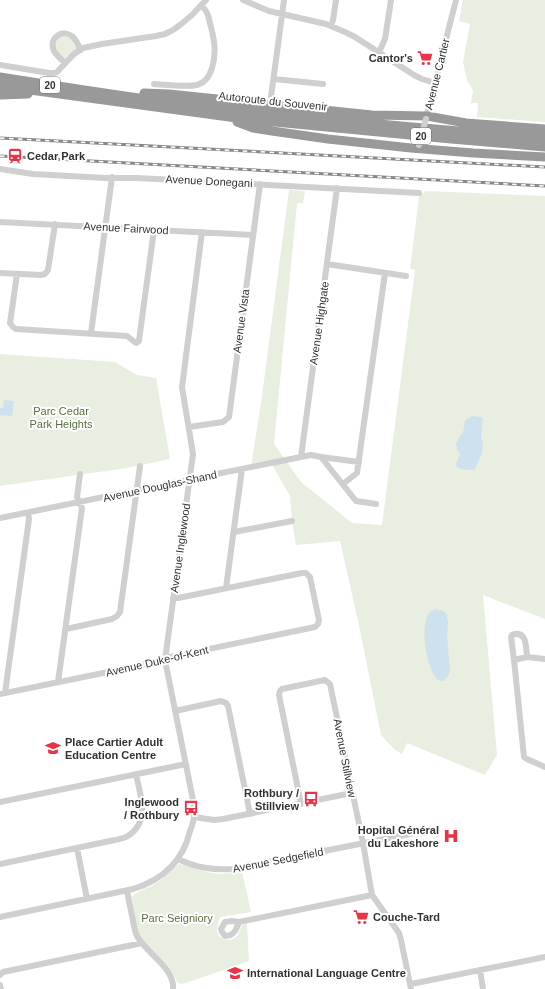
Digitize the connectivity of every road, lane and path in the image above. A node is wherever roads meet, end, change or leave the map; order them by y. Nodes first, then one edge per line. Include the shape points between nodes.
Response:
1 (206, 0) edge
2 (243, 0) edge
3 (284, 0) edge
4 (336, 0) edge
5 (391, 0) edge
6 (456, 0) edge
7 (202, 6) junction
8 (282, 14) junction
9 (331, 26) junction
10 (81, 50) junction
11 (379, 52) junction
12 (65, 63) junction
13 (0, 65) edge
14 (0, 77) edge
15 (274, 79) junction
16 (435, 83) junction
17 (154, 84) dead end
18 (323, 84) dead end
19 (0, 86) edge
20 (47, 93) junction
21 (100, 93) junction
22 (0, 95) edge
23 (271, 97) dead end
24 (221, 117) junction
25 (426, 118) junction
26 (545, 129) edge
27 (545, 138) edge
28 (419, 147) junction
29 (545, 147) edge
30 (545, 157) edge
31 (0, 169) edge
32 (112, 178) junction
33 (260, 184) junction
34 (337, 188) junction
35 (419, 193) dead end
36 (0, 222) edge
37 (55, 224) junction
38 (106, 227) junction
39 (154, 230) junction
40 (202, 232) junction
41 (253, 235) junction
42 (327, 264) junction
43 (0, 273) edge
44 (385, 273) junction
45 (17, 274) junction
46 (406, 276) dead end
47 (91, 333) junction
48 (189, 427) junction
49 (301, 457) junction
50 (321, 457) junction
51 (359, 462) junction
52 (140, 466) dead end
53 (242, 469) junction
54 (80, 474) dead end
55 (189, 479) junction
56 (343, 484) junction
57 (136, 491) junction
58 (80, 502) junction
59 (376, 504) dead end
60 (28, 513) junction
61 (0, 518) edge
62 (292, 521) dead end
63 (234, 532) junction
64 (226, 588) junction
65 (173, 598) junction
66 (66, 629) junction
67 (527, 658) junction
68 (545, 659) edge
69 (165, 660) junction
70 (514, 660) junction
71 (58, 682) junction
72 (2, 694) edge
73 (175, 711) junction
74 (186, 764) junction
75 (545, 767) edge
76 (136, 774) junction
77 (352, 793) junction
78 (0, 802) edge
79 (301, 804) junction
80 (250, 814) junction
81 (194, 816) junction
82 (425, 831) dead end
83 (363, 843) junction
84 (77, 848) junction
85 (178, 859) junction
86 (0, 864) edge
87 (127, 891) junction
88 (372, 895) junction
89 (87, 899) junction
90 (0, 916) edge
91 (239, 922) dead end
92 (142, 944) junction
93 (545, 957) edge
94 (480, 970) junction
95 (0, 975) edge
96 (0, 984) edge
97 (411, 986) edge
98 (1, 989) edge
99 (173, 989) edge
100 (483, 989) edge

1 - 7 street
2 - 8 street
3 - 8 street
4 - 9 street
5 - 11 street via 385,39
6 - 16 street, Avenue Cartier
7 - 10 street via 165,34
7 - 17 street via 207,12 214,41 212,68 208,77 193,86
8 - 9 street
8 - 15 street
9 - 11 street
10 - 12 street
10 - 12 street via 72,36 57,36 52,48
11 - 16 street via 414,75
12 - 13 street via 54,73
14 - 21 highway, Autoroute du Souvenir / 20
15 - 18 street
15 - 23 street
16 - 25 street, Avenue Cartier
19 - 20 highway, Autoroute du Souvenir / 20
20 - 22 highway
20 - 24 highway, Autoroute du Souvenir / 20
21 - 25 highway via 161,94
21 - 27 highway, Autoroute du Souvenir / 20 via 238,110
24 - 28 highway via 253,128 328,139
24 - 29 highway, Autoroute du Souvenir / 20
25 - 26 highway
25 - 28 street, Avenue Cartier, bridge
28 - 30 highway
31 - 32 street, Avenue Donegani via 33,174
32 - 33 street, Avenue Donegani
32 - 38 street
33 - 34 street, Avenue Donegani
33 - 41 street, Avenue Vista
34 - 35 street, Avenue Donegani
34 - 42 street, Avenue Highgate
36 - 37 street, Avenue Fairwood
37 - 38 street, Avenue Fairwood
37 - 45 street via 48,270 45,274
38 - 39 street, Avenue Fairwood
38 - 47 street
39 - 40 street, Avenue Fairwood
39 - 47 street via 139,341 136,343 127,336
40 - 41 street, Avenue Fairwood
40 - 48 street, Avenue Inglewood via 182,387
41 - 48 street, Avenue Vista via 229,417 222,422
42 - 44 street
42 - 49 street, Avenue Highgate
43 - 45 street
44 - 46 street
44 - 51 street
45 - 47 street via 10,323 16,329
48 - 55 street, Avenue Inglewood via 193,454
49 - 50 street, Avenue Douglas-Shand
49 - 53 street, Avenue Douglas-Shand
50 - 51 street, Avenue Douglas-Shand
50 - 56 street
51 - 56 street via 357,473
52 - 57 street
53 - 55 street, Avenue Douglas-Shand
53 - 63 street
54 - 58 street via 77,497
55 - 57 street, Avenue Douglas-Shand
55 - 65 street, Avenue Inglewood
56 - 59 street via 356,501
57 - 58 street, Avenue Douglas-Shand
57 - 66 street via 120,612 112,619
58 - 60 street, Avenue Douglas-Shand
58 - 66 street via 82,508
60 - 61 street, Avenue Douglas-Shand
60 - 72 street
62 - 63 street
63 - 64 street
64 - 65 street
64 - 69 street, Avenue Duke-of-Kent via 306,573 310,577 318,624 315,627
65 - 69 street, Avenue Inglewood
66 - 71 street
67 - 68 street
67 - 70 street
67 - 70 street via 524,638 514,634 511,638
69 - 71 street, Avenue Duke-of-Kent
69 - 73 street, Avenue Inglewood
70 - 75 street via 524,756
71 - 72 street, Avenue Duke-of-Kent
73 - 74 street, Avenue Inglewood
73 - 80 street via 226,702
74 - 76 street
74 - 81 street, Avenue Inglewood
76 - 78 street
76 - 84 street via 143,808 135,831 127,837
77 - 79 street
77 - 79 street, Avenue Stillview via 330,684 325,680 282,689 279,695
77 - 83 street, Avenue Stillview
79 - 80 street
80 - 81 street via 223,820
81 - 85 street, Avenue Inglewood via 189,837
82 - 83 street, Avenue Sedgefield
83 - 85 street, Avenue Sedgefield via 233,869 208,869
83 - 88 street, Avenue Stillview
84 - 86 street
84 - 89 street
85 - 87 street via 152,882
87 - 89 street
87 - 92 street via 136,934
88 - 91 street
88 - 97 street, Avenue Stillview via 399,933
89 - 90 street
92 - 95 street via 3,972
92 - 99 street via 168,972 172,978
93 - 94 street
94 - 97 street
94 - 100 street
96 - 98 street

